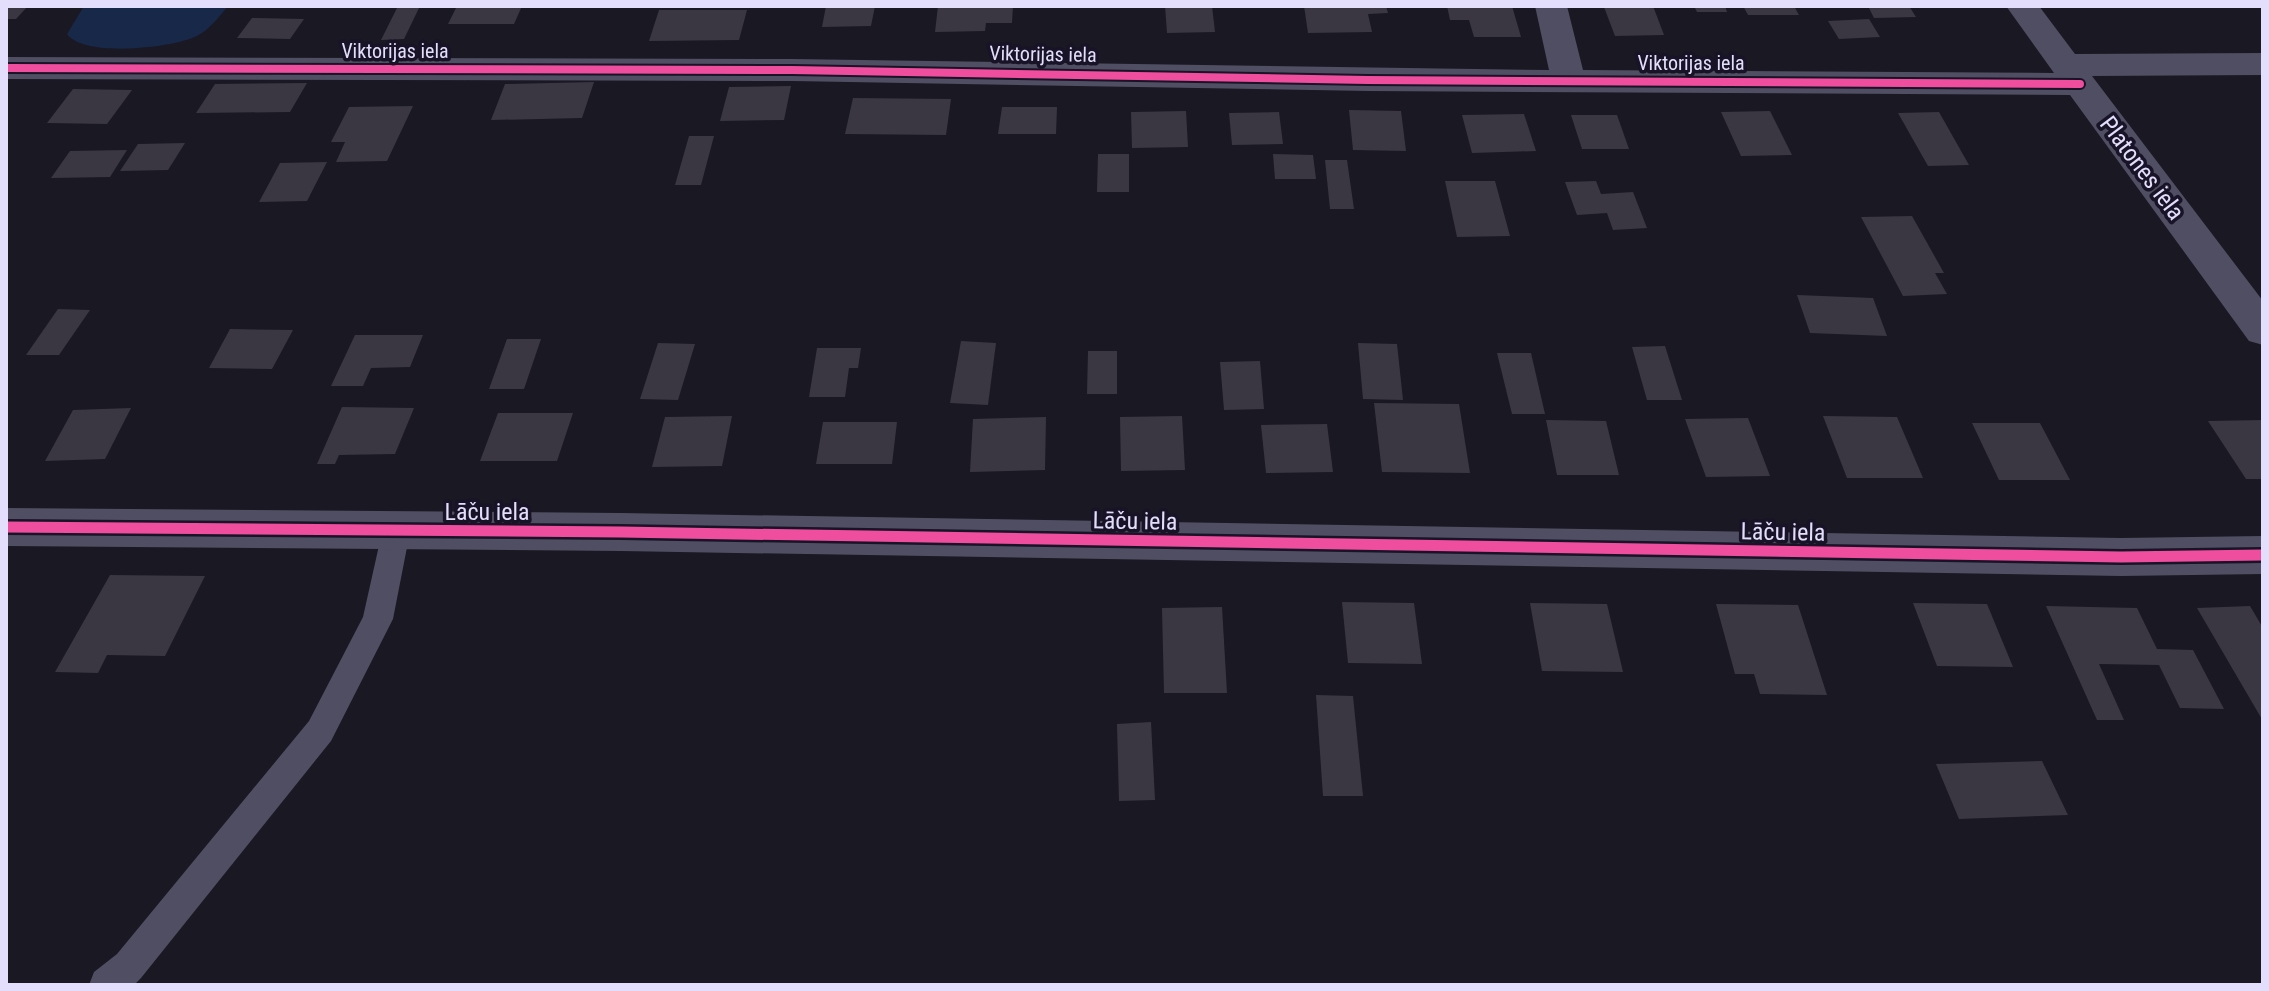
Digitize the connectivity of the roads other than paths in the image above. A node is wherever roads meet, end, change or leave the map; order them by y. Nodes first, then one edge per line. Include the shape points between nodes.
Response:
1 (1551, 6) edge
2 (2022, 6) edge
3 (2263, 64) edge
4 (6, 68) edge
5 (2073, 75) junction
6 (1568, 80) junction
7 (2263, 330) edge
8 (6, 527) edge
9 (396, 532) junction
10 (2263, 555) edge
11 (119, 979) edge

1 - 6 street
2 - 5 street, Platones iela
3 - 5 street, Viktorijas iela
4 - 6 street, Viktorijas iela via 792,70
5 - 6 street, Viktorijas iela
5 - 7 street, Platones iela
8 - 9 street, Lāču iela
9 - 10 street, Lāču iela
9 - 11 lane via 378,619 320,731

